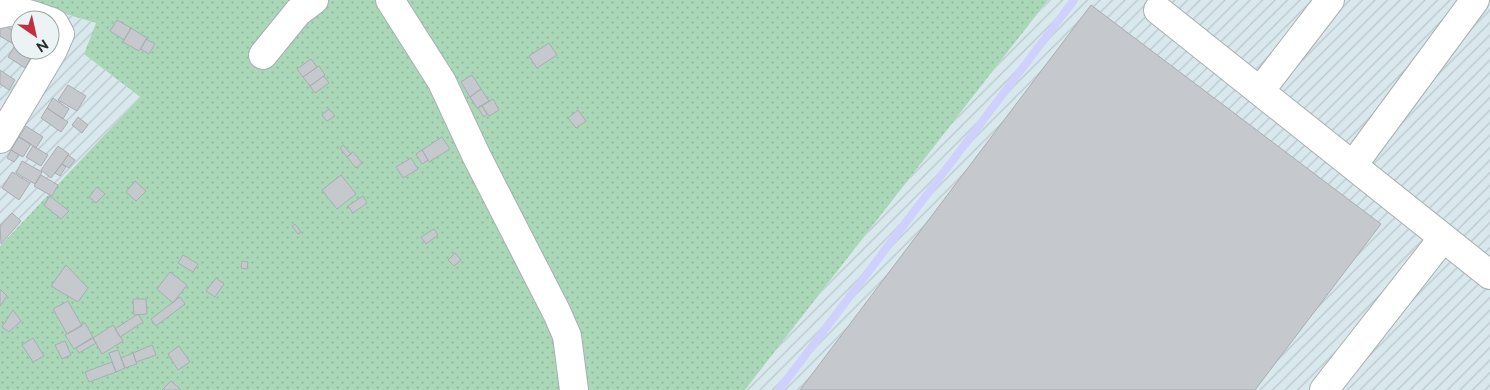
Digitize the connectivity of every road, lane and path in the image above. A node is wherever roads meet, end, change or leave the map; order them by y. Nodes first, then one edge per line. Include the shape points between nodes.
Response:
1 (314, 0) edge
2 (390, 0) edge
3 (1330, 0) edge
4 (1475, 0) edge
5 (1158, 10) dead end
6 (263, 55) dead end
7 (47, 60) edge
8 (1260, 91) junction
9 (0, 139) edge
10 (1353, 165) junction
11 (1443, 238) junction
12 (1490, 275) edge
13 (574, 390) edge
14 (1324, 390) edge

1 - 6 street via 298,12
2 - 13 street via 442,82 557,314 567,336
3 - 8 street
4 - 10 street
5 - 8 street
7 - 9 street
8 - 10 street
10 - 11 street
11 - 12 street
11 - 14 street

